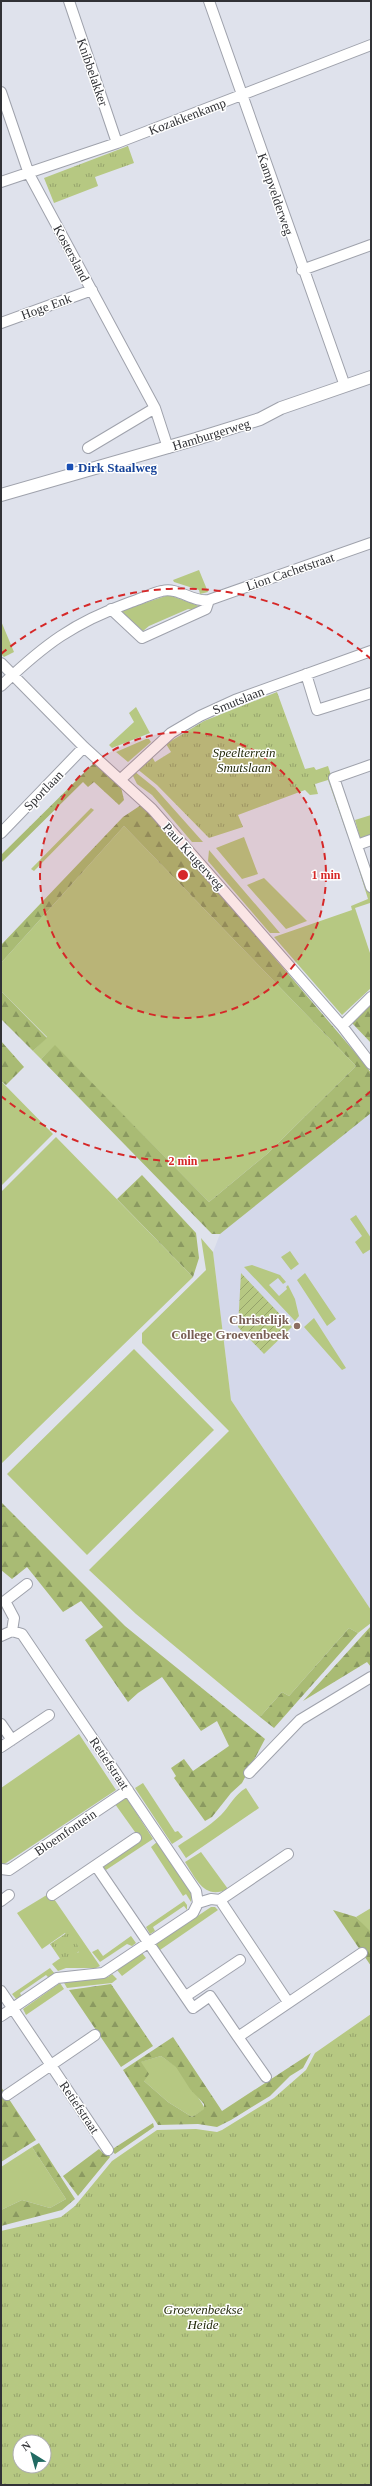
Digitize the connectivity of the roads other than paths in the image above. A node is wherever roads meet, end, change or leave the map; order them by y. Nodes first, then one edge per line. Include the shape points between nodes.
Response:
1 (69, 1) edge
2 (209, 1) edge
3 (371, 45) edge
4 (1, 92) edge
5 (242, 96) junction
6 (117, 143) junction
7 (29, 174) junction
8 (1, 182) edge
9 (371, 245) edge
10 (302, 270) junction
11 (92, 290) junction
12 (1, 323) edge
13 (371, 377) edge
14 (344, 386) junction
15 (155, 408) junction
16 (88, 448) dead end
17 (168, 448) junction
18 (1, 495) edge
19 (371, 543) edge
20 (209, 600) junction
21 (111, 609) junction
22 (371, 651) edge
23 (1, 663) edge
24 (306, 674) junction
25 (13, 675) junction
26 (1, 686) edge
27 (371, 693) edge
28 (84, 747) junction
29 (371, 765) edge
30 (121, 779) junction
31 (1, 833) edge
32 (371, 840) edge
33 (357, 845) junction
34 (371, 887) edge
35 (371, 997) edge
36 (342, 1026) junction
37 (371, 1064) edge
38 (27, 1584) dead end
39 (12, 1631) junction
40 (1, 1636) edge
41 (371, 1677) edge
42 (49, 1715) dead end
43 (1, 1724) edge
44 (12, 1740) junction
45 (1, 1747) edge
46 (249, 1773) dead end
47 (128, 1790) junction
48 (136, 1838) dead end
49 (288, 1854) dead end
50 (96, 1866) junction
51 (1, 1869) edge
52 (52, 1895) dead end
53 (220, 1900) junction
54 (198, 1903) junction
55 (149, 1942) junction
56 (362, 1953) dead end
57 (240, 1960) dead end
58 (1, 1991) edge
59 (186, 1996) junction
60 (288, 2002) junction
61 (13, 2008) junction
62 (1, 2016) edge
63 (95, 2035) dead end
64 (238, 2037) junction
65 (51, 2064) junction
66 (266, 2077) dead end
67 (7, 2095) dead end
68 (108, 2150) dead end

1 - 6 street, Knibbelakker
2 - 5 street, Kampvelderweg
3 - 5 street, Kozakkenkamp
4 - 7 street, Kostersland
5 - 6 street, Kozakkenkamp
5 - 10 street, Kampvelderweg
6 - 7 street, Kozakkenkamp
7 - 8 street, Kozakkenkamp
7 - 11 street, Kostersland
9 - 10 street
10 - 14 street, Kampvelderweg
11 - 12 street, Hoge Enk
11 - 15 street, Kostersland
13 - 14 street, Hamburgerweg
14 - 17 street, Hamburgerweg via 281,408 260,419
15 - 16 street
15 - 17 street, Kostersland
17 - 18 street, Hamburgerweg
19 - 20 street, Lion Cachetstraat
20 - 21 street, Lion Cachetstraat via 201,601 175,591 164,590
20 - 21 street, Lion Cachetstraat via 206,609 142,638
21 - 25 street, Lion Cachetstraat via 84,621 48,643
22 - 24 street, Smutslaan
23 - 25 street, Paul Krugerweg
24 - 27 street via 317,710
24 - 30 street, Smutslaan via 235,700 194,719 171,733
25 - 26 street, Lion Cachetstraat
25 - 28 street, Paul Krugerweg
28 - 30 street, Paul Krugerweg
28 - 31 street, Sportlaan
29 - 33 street via 334,778
30 - 36 street, Paul Krugerweg via 168,827
32 - 33 street
33 - 34 street
35 - 36 street
36 - 37 street, Paul Krugerweg
38 - 39 street via 5,1601 14,1618
39 - 40 street
39 - 47 street, Retiefstraat via 22,1634
41 - 46 street via 300,1720
42 - 44 street
43 - 44 street
44 - 45 street
47 - 51 street, Bloemfontein via 9,1870
47 - 54 street, Retiefstraat via 196,1891
48 - 50 street
49 - 53 street
50 - 52 street
50 - 55 street
53 - 54 street via 211,1899
53 - 60 street
54 - 55 street via 193,1913
55 - 59 street
55 - 61 street via 103,1973 57,1978
56 - 60 street
57 - 59 street
58 - 61 street, Retiefstraat
59 - 64 street via 193,2008 210,1996
60 - 64 street
61 - 62 street
61 - 65 street, Retiefstraat
63 - 65 street
64 - 66 street
65 - 67 street
65 - 68 street, Retiefstraat

